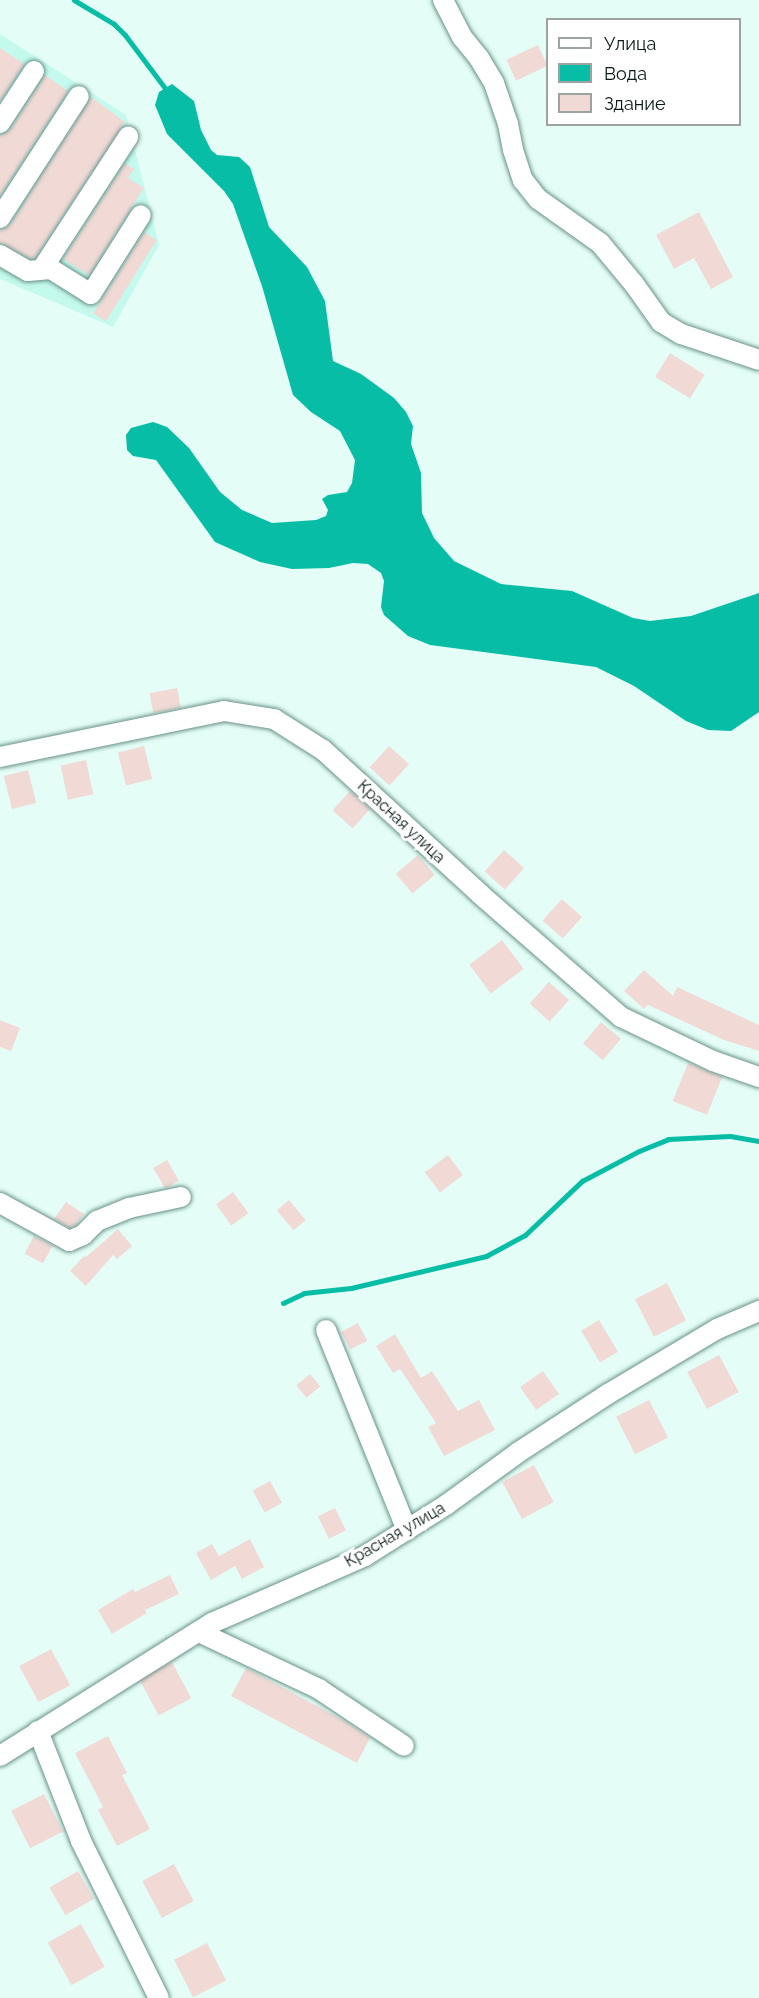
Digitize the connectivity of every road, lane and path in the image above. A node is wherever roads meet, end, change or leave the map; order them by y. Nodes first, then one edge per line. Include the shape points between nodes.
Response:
1 (443, 0) edge
2 (34, 71) dead end
3 (80, 96) dead end
4 (0, 123) edge
5 (128, 137) dead end
6 (141, 215) dead end
7 (0, 218) edge
8 (0, 255) edge
9 (42, 269) junction
10 (759, 360) edge
11 (0, 757) edge
12 (759, 1077) edge
13 (181, 1197) dead end
14 (0, 1203) edge
15 (759, 1311) edge
16 (326, 1329) dead end
17 (407, 1530) junction
18 (199, 1632) junction
19 (30, 1737) junction
20 (404, 1746) dead end
21 (0, 1756) edge
22 (159, 1998) edge

1 - 10 street via 462,37 494,83 523,180 538,199 600,243 661,322 681,334
2 - 4 street
3 - 7 street
5 - 9 street
6 - 9 street via 91,294 51,269
8 - 9 street via 28,271
11 - 12 street, Красная улица via 224,711 274,719 323,750 621,1017 713,1061
13 - 14 street via 129,1208 98,1221 83,1235 69,1241
15 - 17 street, Красная улица via 717,1329 608,1394
16 - 17 street
17 - 18 street, Красная улица via 365,1557
18 - 19 street, Красная улица
18 - 20 street via 319,1689
19 - 21 street, Красная улица
19 - 22 street

